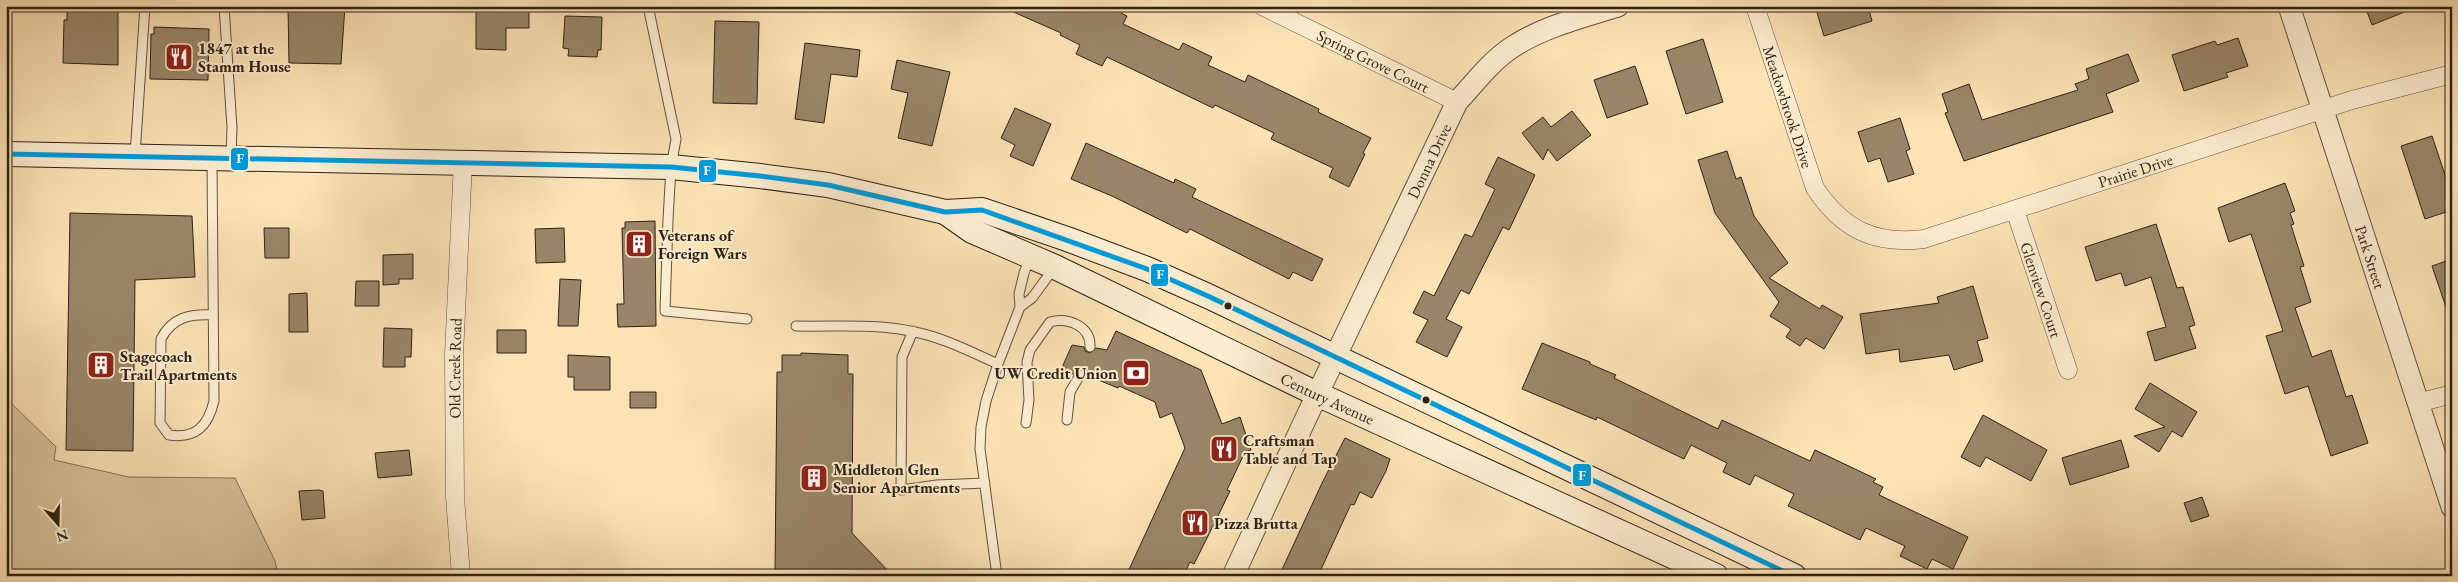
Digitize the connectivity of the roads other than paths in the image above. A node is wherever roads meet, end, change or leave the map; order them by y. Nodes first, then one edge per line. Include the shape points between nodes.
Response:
1 (145, 6) edge
2 (224, 6) edge
3 (648, 6) edge
4 (1262, 6) edge
5 (1618, 6) edge
6 (1755, 6) edge
7 (2289, 6) edge
8 (2452, 74) edge
9 (1457, 102) junction
10 (2323, 110) junction
11 (6, 154) edge
12 (135, 155) junction
13 (222, 157) junction
14 (463, 162) junction
15 (671, 167) junction
16 (1827, 206) joint
17 (2015, 210) junction
18 (944, 212) junction
19 (1030, 256) junction
20 (1055, 267) junction
21 (1020, 307) junction
22 (212, 315) junction
23 (747, 320) dead end
24 (796, 326) dead end
25 (913, 331) junction
26 (1090, 347) dead end
27 (1335, 357) junction
28 (998, 364) junction
29 (2068, 370) dead end
30 (1080, 375) dead end
31 (1317, 394) junction
32 (2452, 394) edge
33 (2418, 403) junction
34 (1067, 420) dead end
35 (1026, 423) dead end
36 (985, 483) junction
37 (2452, 507) edge
38 (461, 576) edge
39 (997, 576) edge
40 (1233, 576) edge
41 (1716, 576) edge
42 (1794, 576) edge

1 - 12 lane
2 - 13 lane via 232,128
3 - 15 lane via 676,139
4 - 9 street, Spring Grove Court
5 - 9 street, Donna Drive via 1530,36 1492,64
6 - 16 street, Meadowbrook Drive via 1809,173
7 - 10 street, Park Street
8 - 10 street, Prairie Drive
9 - 27 street, Donna Drive
10 - 17 street, Prairie Drive
10 - 33 street, Park Street
11 - 12 main road, Century Avenue
12 - 13 main road, Century Avenue
13 - 14 main road, Century Avenue
13 - 22 lane
14 - 15 main road, Century Avenue
14 - 38 street, Old Creek Road via 454,356
15 - 18 main road, Century Avenue via 828,185
15 - 23 lane via 665,311
16 - 17 street, Prairie Drive via 1841,220 1872,236 1909,241
17 - 29 street, Glenview Court
18 - 19 main road, Century Avenue via 972,231
18 - 27 main road, Century Avenue via 982,210 1109,254
19 - 20 main road, Century Avenue
19 - 21 lane via 1019,294
20 - 21 lane via 1032,298
20 - 31 main road, Century Avenue
21 - 28 lane
22 - 22 lane via 214,401 210,418 191,434 168,435 160,423 161,339 166,328 182,318 195,314
24 - 25 lane
25 - 28 lane via 936,337
25 - 36 lane via 902,357 901,490
26 - 35 lane via 1086,333 1076,324 1066,320 1050,322 1030,350 1027,362 1029,400
27 - 31 street, Donna Drive
27 - 42 main road, Century Avenue
28 - 36 lane via 980,427
30 - 34 lane via 1070,392
31 - 40 street, Donna Drive
31 - 41 main road, Century Avenue
32 - 33 street
33 - 37 street, Park Street
36 - 39 lane

